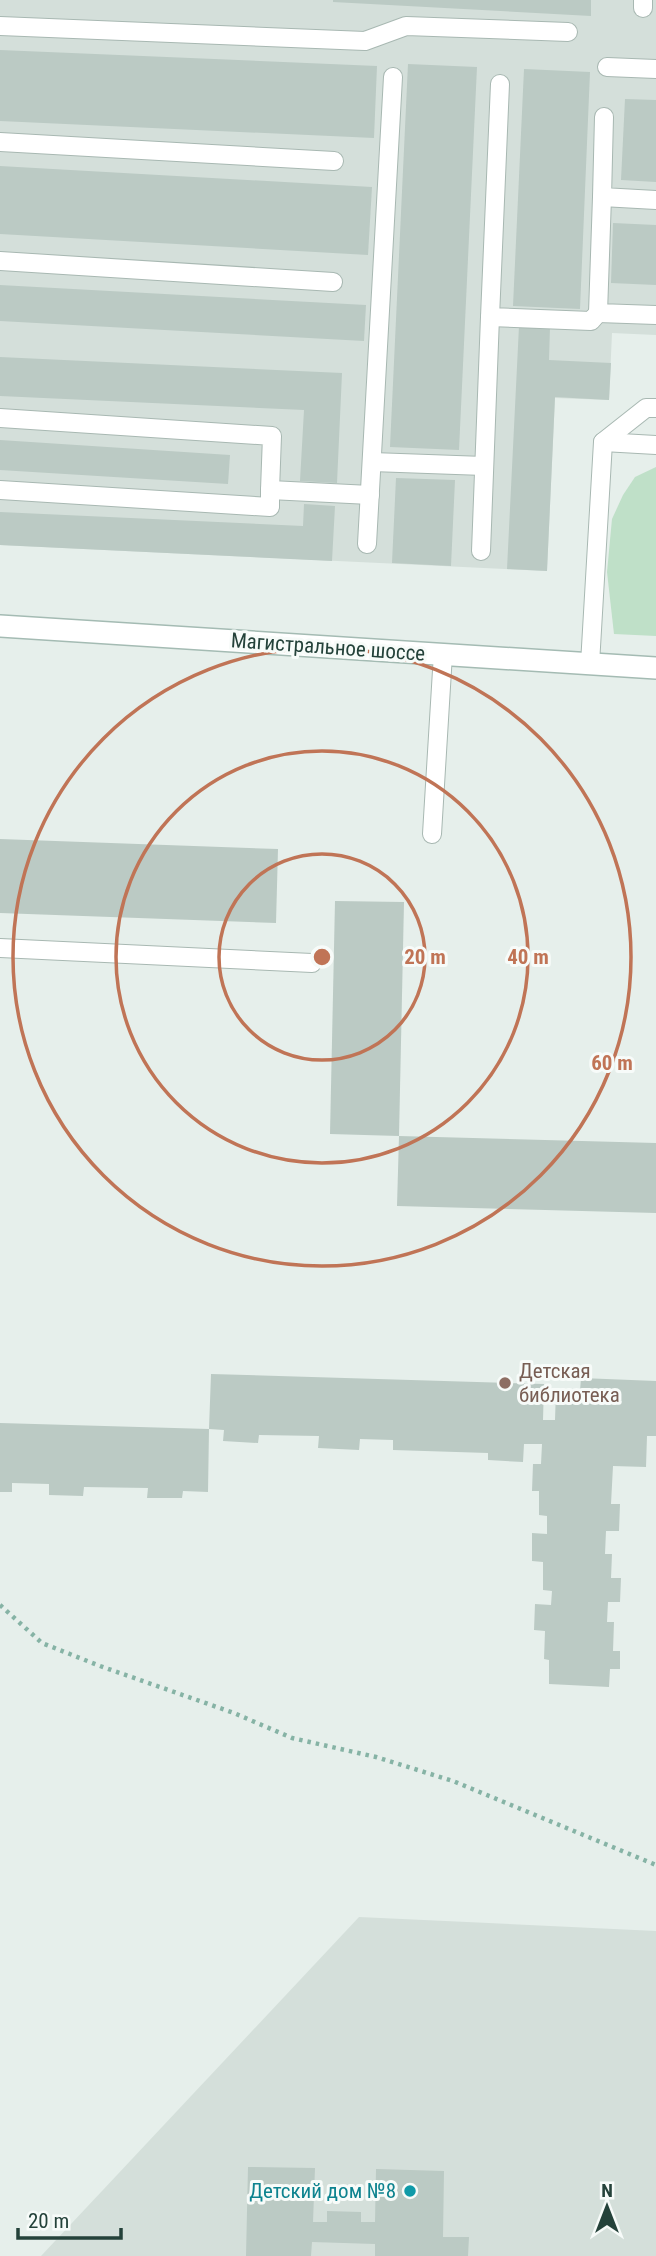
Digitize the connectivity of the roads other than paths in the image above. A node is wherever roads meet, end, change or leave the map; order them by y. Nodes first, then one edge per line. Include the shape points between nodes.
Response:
1 (0, 26) edge
2 (568, 32) dead end
3 (607, 67) dead end
4 (656, 69) edge
5 (393, 76) dead end
6 (500, 84) dead end
7 (604, 117) dead end
8 (0, 142) edge
9 (334, 161) dead end
10 (602, 197) junction
11 (656, 200) edge
12 (0, 261) edge
13 (333, 282) dead end
14 (598, 313) junction
15 (656, 314) edge
16 (491, 317) junction
17 (656, 408) edge
18 (0, 418) edge
19 (603, 442) junction
20 (656, 445) edge
21 (372, 462) junction
22 (484, 466) junction
23 (270, 490) junction
24 (0, 491) edge
25 (370, 495) junction
26 (367, 544) dead end
27 (481, 551) dead end
28 (0, 626) edge
29 (443, 654) junction
30 (590, 664) junction
31 (656, 668) edge
32 (432, 834) dead end
33 (0, 948) edge
34 (312, 963) dead end

1 - 2 lane via 365,41 406,26
3 - 4 lane
5 - 21 lane
6 - 16 lane
7 - 10 lane
8 - 9 lane
10 - 11 lane
10 - 14 lane
12 - 13 lane
14 - 15 lane
14 - 16 lane via 591,321
16 - 22 lane
17 - 19 lane via 646,408
18 - 23 lane via 272,436
19 - 20 lane
19 - 30 lane
21 - 22 lane
21 - 25 lane
22 - 27 lane
23 - 24 lane via 270,507
23 - 25 lane
25 - 26 lane
28 - 29 main road, Магистральное шоссе
29 - 30 main road, Магистральное шоссе
29 - 32 lane
30 - 31 main road, Магистральное шоссе
33 - 34 lane

